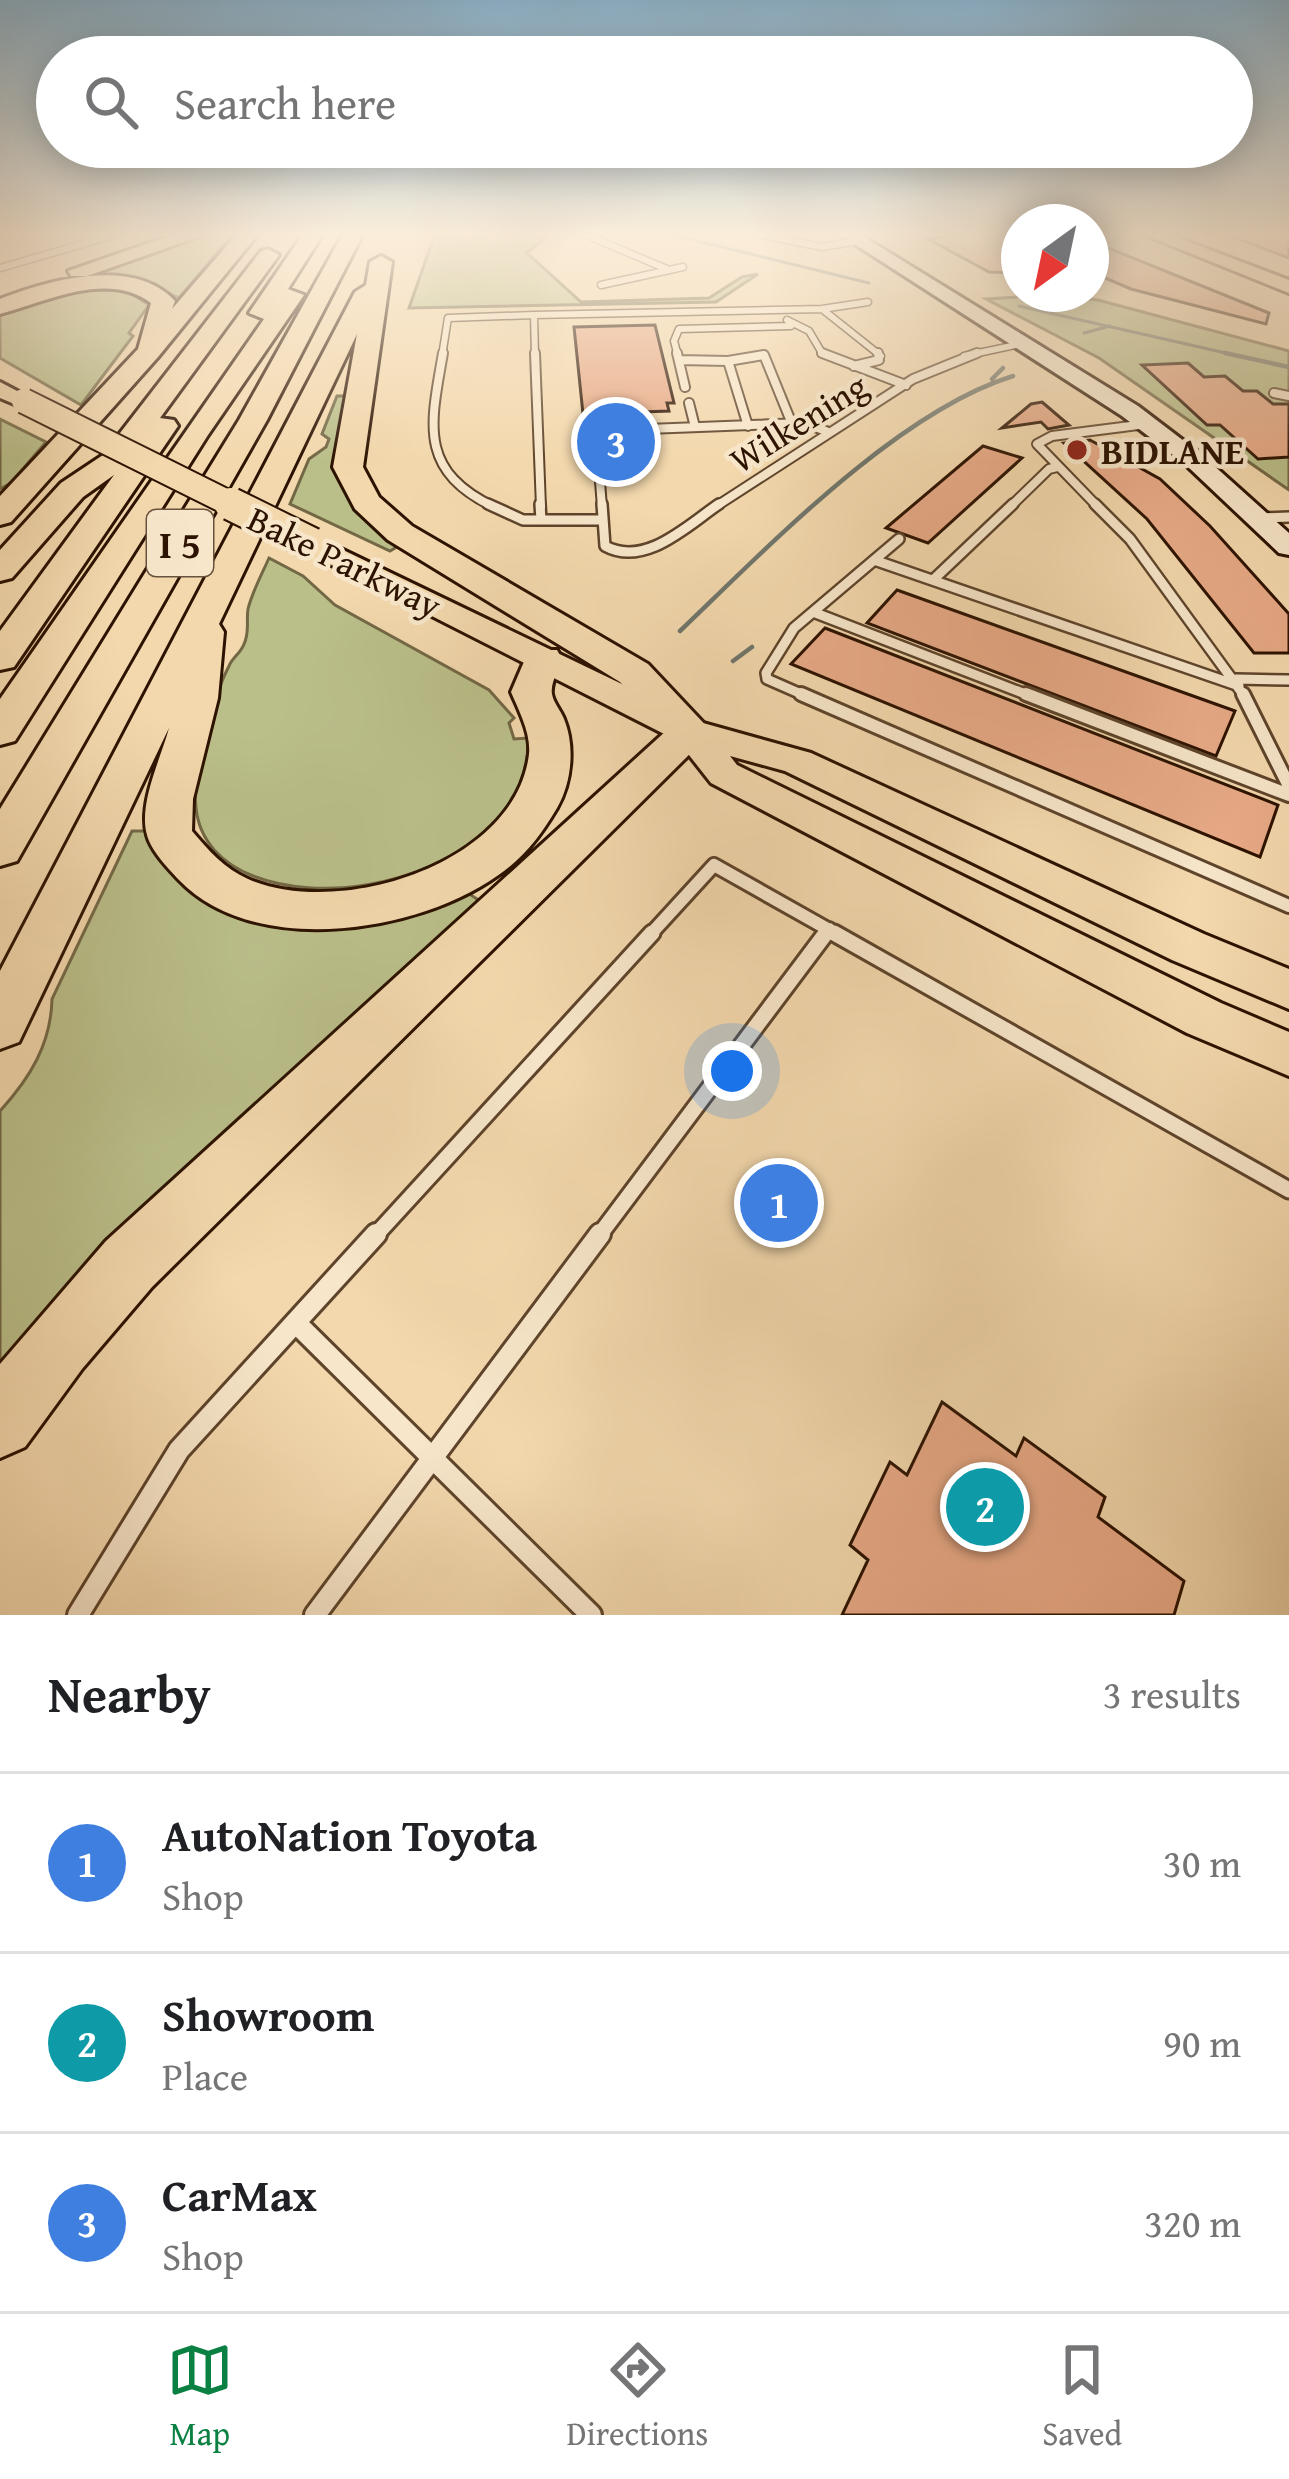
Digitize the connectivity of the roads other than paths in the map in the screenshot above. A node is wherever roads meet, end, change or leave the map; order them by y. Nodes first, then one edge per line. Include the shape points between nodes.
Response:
1 (161, 309) edge
2 (185, 309) edge
3 (228, 309) edge
4 (254, 309) edge
5 (263, 309) edge
6 (283, 309) edge
7 (312, 309) edge
8 (357, 309) edge
9 (377, 309) edge
10 (808, 309) edge
11 (822, 309) edge
12 (971, 309) edge
13 (783, 310) junction
14 (534, 315) junction
15 (791, 326) junction
16 (1027, 343) junction
17 (149, 352) junction
18 (680, 360) junction
19 (728, 361) junction
20 (853, 367) junction
21 (906, 385) junction
22 (685, 387) dead end
23 (1274, 393) dead end
24 (12, 395) edge
25 (1289, 396) edge
26 (689, 403) dead end
27 (792, 424) junction
28 (1147, 424) junction
29 (748, 425) junction
30 (695, 428) junction
31 (826, 431) junction
32 (114, 461) junction
33 (1058, 467) junction
34 (0, 515) edge
35 (1289, 517) edge
36 (1257, 518) junction
37 (541, 520) junction
38 (603, 520) junction
39 (898, 539) dead end
40 (1289, 547) edge
41 (874, 560) junction
42 (0, 571) edge
43 (933, 580) junction
44 (208, 604) junction
45 (812, 612) junction
46 (0, 624) edge
47 (26, 658) edge
48 (543, 659) junction
49 (1289, 680) edge
50 (1237, 683) junction
51 (0, 698) edge
52 (0, 731) edge
53 (691, 732) junction
54 (1289, 786) edge
55 (1289, 795) edge
56 (0, 848) edge
57 (1289, 907) edge
58 (829, 929) junction
59 (1289, 989) edge
60 (0, 1025) edge
61 (1289, 1054) edge
62 (1289, 1190) edge
63 (296, 1323) junction
64 (0, 1422) edge
65 (434, 1459) junction
66 (78, 1615) edge
67 (315, 1615) edge
68 (591, 1615) edge

1 - 17 highway
2 - 17 highway
3 - 32 highway, I 5
4 - 47 highway
5 - 47 highway
6 - 47 highway
7 - 56 highway, I 5
8 - 44 highway
9 - 53 highway via 348,467 366,502 400,533 634,673
10 - 13 lane
11 - 20 lane via 881,355
12 - 16 main road
13 - 14 lane
13 - 15 lane
14 - 37 lane
14 - 37 lane via 445,320 430,431 440,463 462,489 514,518
15 - 18 lane via 680,328
15 - 20 lane via 808,329 822,353
16 - 21 lane, Wilkening via 949,361
16 - 28 main road
17 - 34 highway
18 - 19 lane
18 - 22 lane
19 - 27 lane via 764,355
19 - 29 lane
20 - 21 lane
21 - 31 lane, Wilkening
23 - 25 lane
24 - 48 main road, Bake Parkway, bridge
26 - 30 lane
27 - 29 lane
27 - 31 lane
28 - 33 lane via 1045,437 1038,448
28 - 36 main road
29 - 30 lane
30 - 38 lane via 596,431
31 - 38 lane, Wilkening via 652,550 605,546
32 - 42 highway via 72,490
32 - 46 highway, I 5
33 - 43 lane
33 - 50 lane via 1130,539
35 - 36 lane
36 - 40 main road
37 - 38 lane
39 - 41 lane
41 - 43 lane
41 - 45 lane
43 - 50 lane
44 - 48 highway via 169,834 199,872 267,905 361,907 457,878 489,857 518,830 547,778 547,728 531,692
44 - 60 highway
45 - 55 lane
45 - 57 lane via 766,673 773,684
47 - 51 highway
47 - 52 highway
48 - 53 main road, Bake Parkway
49 - 50 lane
50 - 54 lane
53 - 59 main road, Bake Parkway via 799,762
53 - 61 main road, Bake Parkway via 724,774
53 - 64 highway via 129,1264
58 - 62 lane
58 - 63 lane via 714,865
58 - 65 lane
63 - 65 lane
63 - 66 lane via 179,1450
65 - 67 lane
65 - 68 lane

